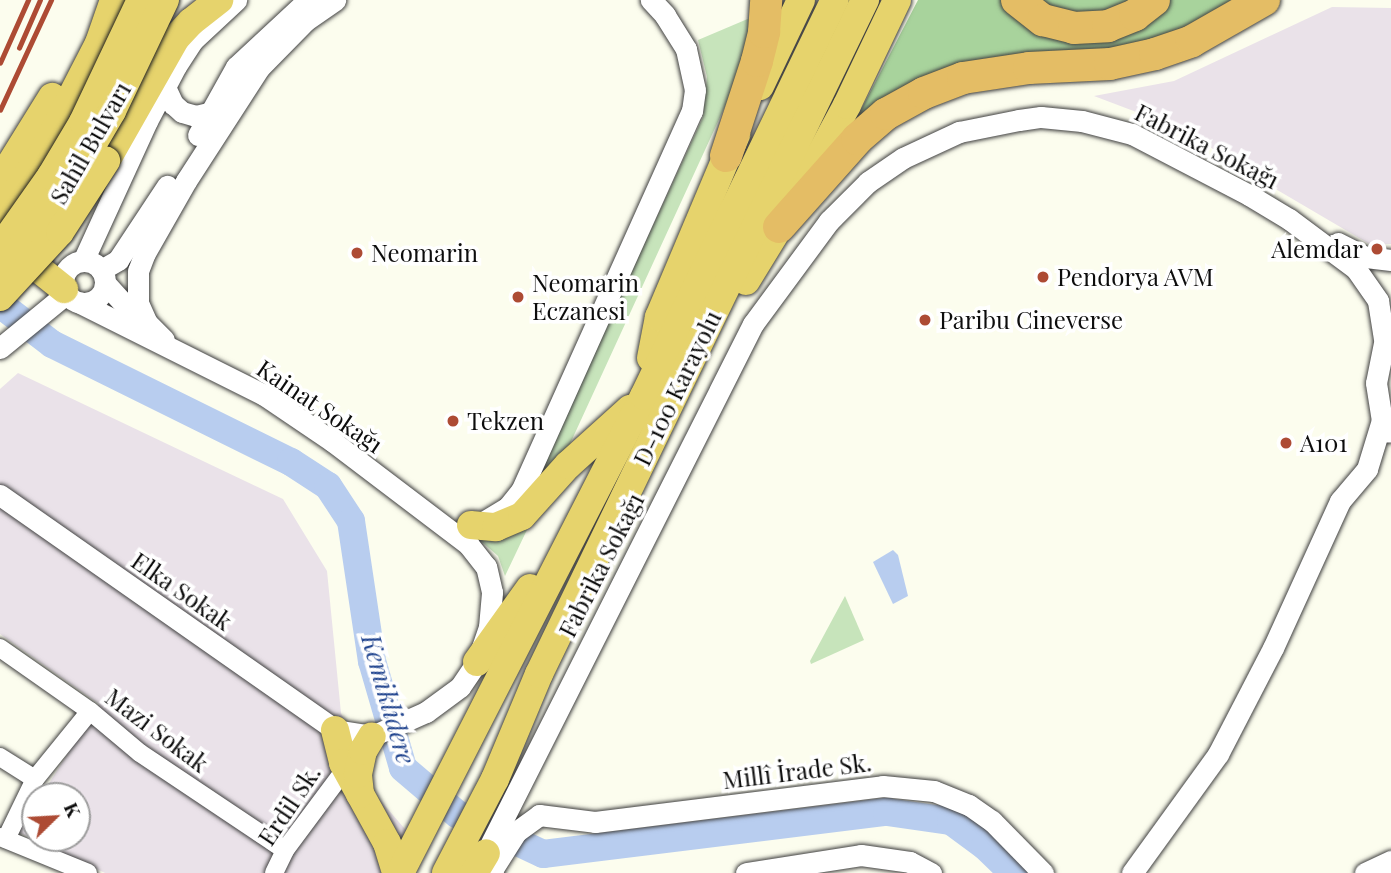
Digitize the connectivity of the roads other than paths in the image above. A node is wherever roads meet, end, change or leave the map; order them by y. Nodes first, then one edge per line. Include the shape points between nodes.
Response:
1 (106, 0) edge
2 (114, 0) edge
3 (141, 0) edge
4 (165, 0) edge
5 (219, 0) edge
6 (236, 0) edge
7 (308, 0) edge
8 (335, 0) edge
9 (651, 0) edge
10 (766, 0) edge
11 (801, 0) edge
12 (835, 0) edge
13 (865, 0) edge
14 (897, 0) edge
15 (1017, 0) edge
16 (1154, 0) edge
17 (1264, 0) edge
18 (165, 87) junction
19 (212, 112) junction
20 (726, 156) junction
21 (0, 181) edge
22 (0, 214) edge
23 (1289, 219) junction
24 (0, 222) edge
25 (779, 227) junction
26 (0, 247) edge
27 (1391, 260) edge
28 (97, 271) junction
29 (0, 276) edge
30 (0, 297) edge
31 (66, 298) junction
32 (1391, 316) edge
33 (1384, 339) junction
34 (0, 348) edge
35 (183, 354) junction
36 (656, 401) junction
37 (1386, 429) edge
38 (0, 495) edge
39 (423, 508) junction
40 (583, 515) junction
41 (471, 525) junction
42 (0, 648) edge
43 (477, 662) junction
44 (90, 710) junction
45 (335, 730) junction
46 (372, 736) junction
47 (0, 757) edge
48 (343, 763) junction
49 (35, 779) junction
50 (509, 791) junction
51 (360, 796) junction
52 (533, 818) junction
53 (3, 838) edge
54 (400, 846) junction
55 (285, 850) junction
56 (1391, 861) edge
57 (476, 869) edge
58 (88, 873) edge
59 (274, 873) edge
60 (378, 873) edge
61 (398, 873) edge
62 (746, 873) edge
63 (931, 873) edge
64 (1043, 873) edge
65 (1132, 873) edge
66 (1365, 873) edge

1 - 21 highway
2 - 22 highway via 99,43 43,154
3 - 26 highway, Sahil Bulvarı, bridge via 66,153
4 - 29 highway, Sahil Bulvarı, bridge via 112,111 71,181
5 - 30 highway, bridge via 176,38 107,162 60,232
6 - 18 street via 193,40
7 - 19 street via 236,67
8 - 35 street via 305,21 259,68 199,159 142,260 136,282 140,310 157,334
9 - 41 street via 686,49 695,90 692,111 521,491 501,513
10 - 20 highway via 757,61
11 - 20 highway
12 - 36 highway, D-100 Karayolu
13 - 36 highway, D-100 Karayolu
14 - 25 highway via 847,105
15 - 16 highway via 1043,20 1074,29 1108,26 1135,15
17 - 25 highway via 1192,41 1155,54 1110,64 1029,68 963,78 924,93 886,114 858,139
18 - 19 street via 182,112 196,116
18 - 28 street
19 - 28 street via 136,237 118,260
20 - 36 highway via 659,317
23 - 27 street, Fabrika Sokağı via 1366,257
23 - 33 street, Fabrika Sokağı via 1364,277 1378,301
23 - 50 street, Fabrika Sokağı via 1207,170 1132,134 1063,118 1019,120 959,132 884,170 829,221 753,324
24 - 31 highway via 25,258
25 - 36 highway
28 - 31 street via 94,301
28 - 31 street via 66,270
28 - 35 street via 148,331
31 - 34 street
31 - 35 street
32 - 33 street
33 - 37 street via 1376,383
35 - 39 street, Kainat Sokağı via 284,408
36 - 40 highway, D-100 Karayolu
36 - 41 highway via 568,465 522,516 496,527
36 - 50 highway, D-100 Karayolu via 539,674
37 - 65 street via 1367,469 1340,501 1219,754
38 - 45 street, Elka Sokak
39 - 41 street
39 - 43 street via 469,545 489,575 489,627
40 - 43 highway
40 - 54 highway, D-100 Karayolu via 453,771
42 - 44 street, Mazi Sokak
43 - 46 street via 460,687 426,712
44 - 49 street
44 - 55 street, Mazi Sokak via 140,753
45 - 46 street
45 - 48 highway
46 - 51 highway via 358,774
47 - 49 street
48 - 51 highway
48 - 55 street, Erdil Sk. via 341,775
49 - 53 street
50 - 52 street
50 - 57 highway, D-100 Karayolu
50 - 57 street, Fabrika Sokağı
51 - 54 highway
52 - 57 street
52 - 64 street, Millî İrade Sk. via 548,814 595,822 854,788 913,788 976,808
53 - 58 street
54 - 60 street
54 - 61 highway, D-100 Karayolu
55 - 59 street, Erdil Sk.
56 - 66 street
62 - 63 street via 861,855 910,862

